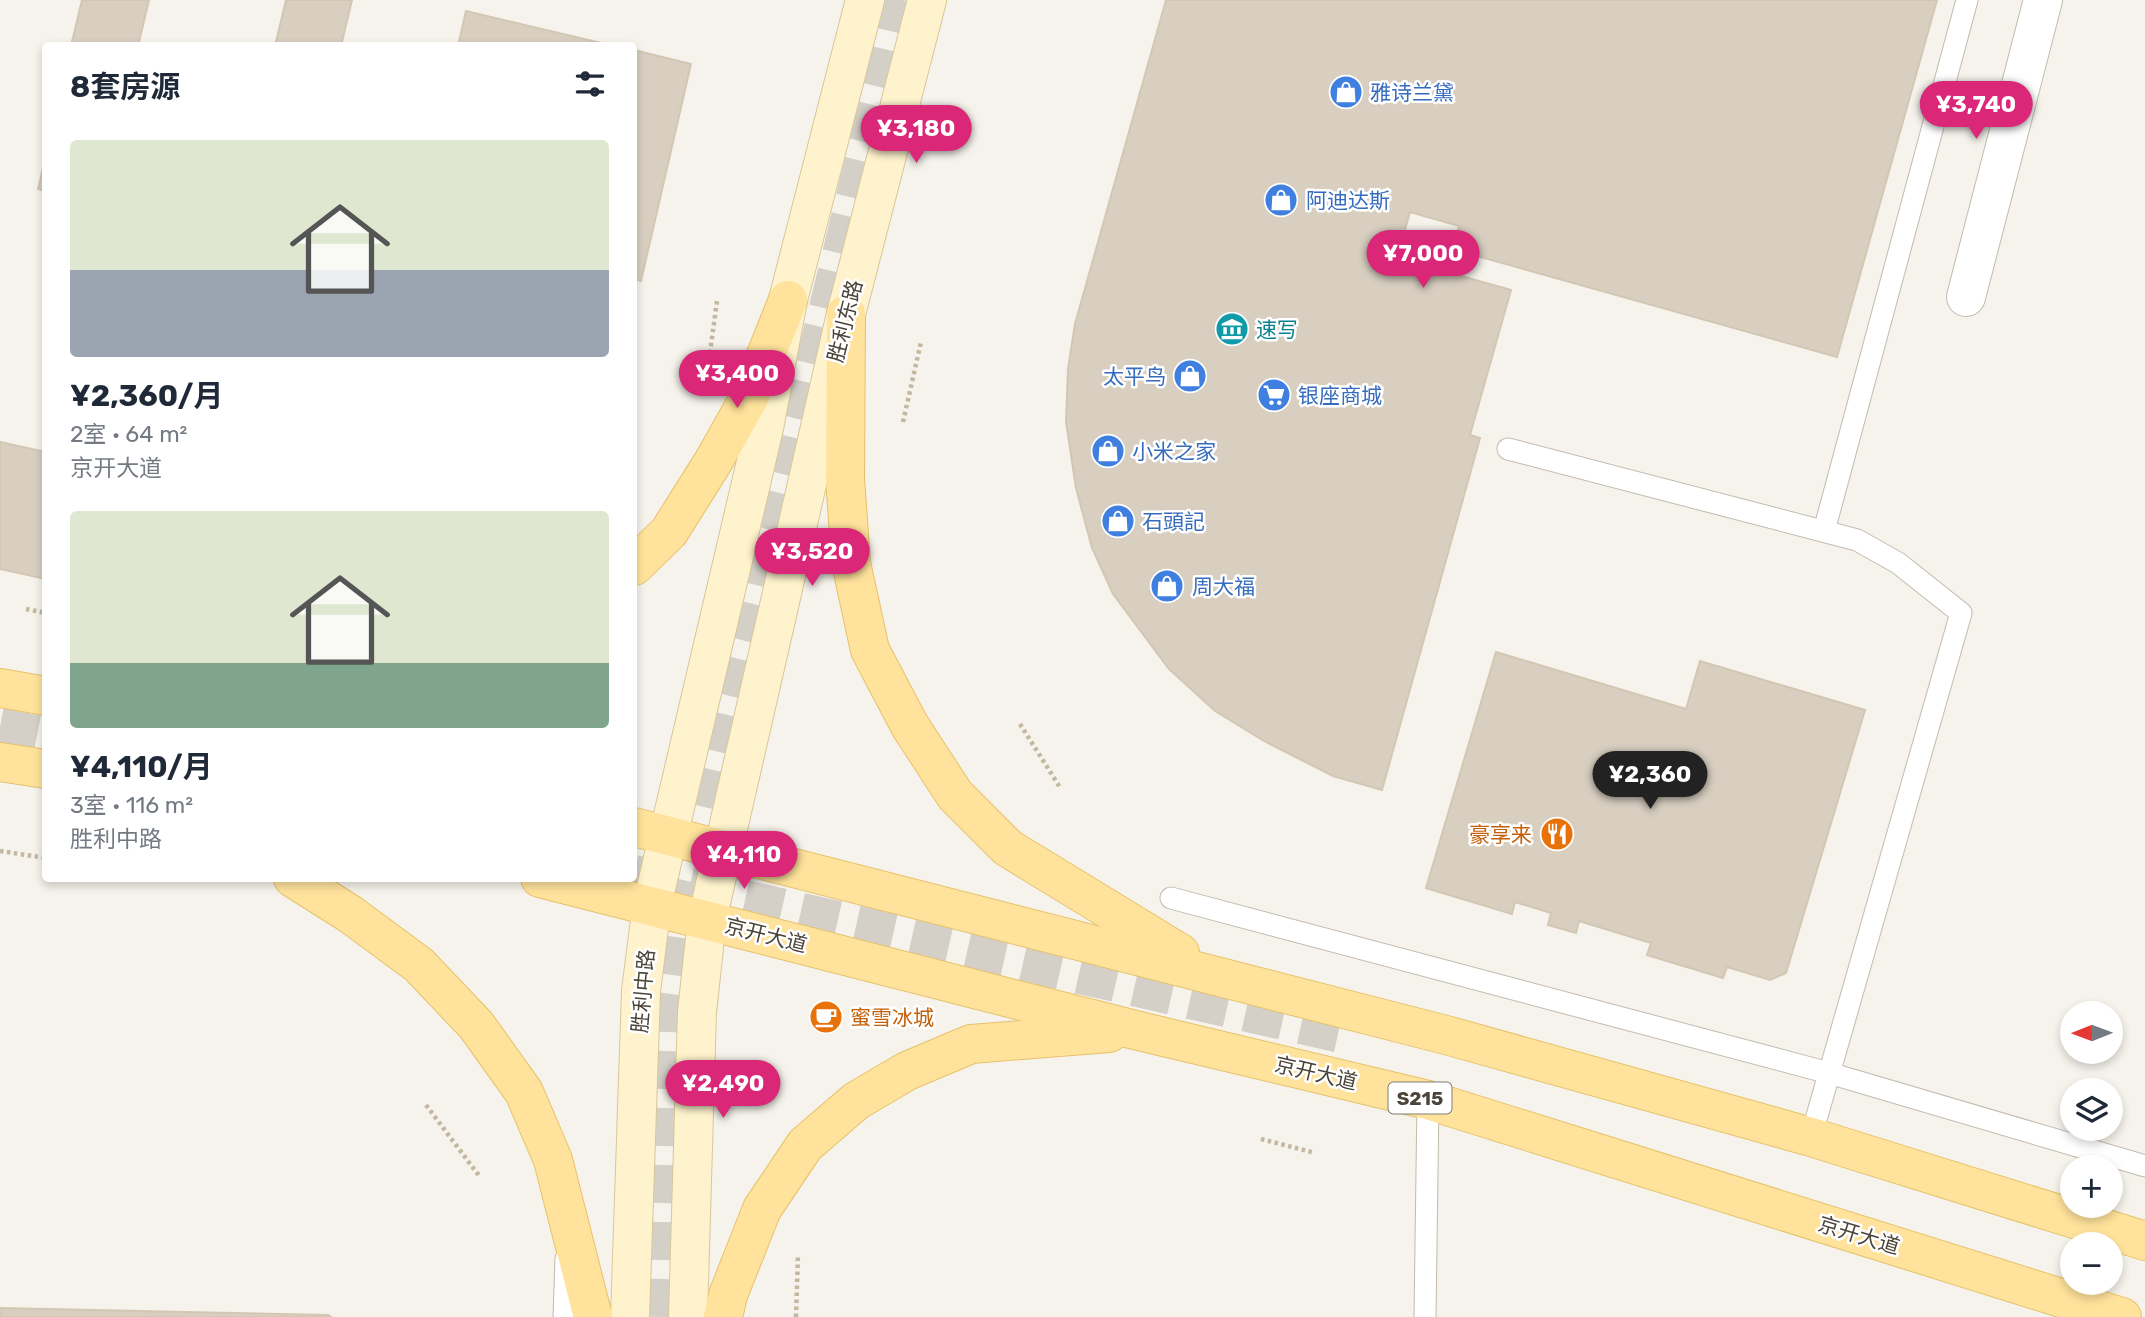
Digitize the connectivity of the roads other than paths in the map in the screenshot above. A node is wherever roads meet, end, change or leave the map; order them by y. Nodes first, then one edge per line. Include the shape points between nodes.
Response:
1 (865, 0) edge
2 (926, 0) edge
3 (1967, 0) edge
4 (2043, 0) edge
5 (1966, 297) dead end
6 (788, 300) junction
7 (846, 314) junction
8 (1508, 449) dead end
9 (1824, 531) junction
10 (637, 563) edge
11 (0, 688) edge
12 (42, 695) edge
13 (0, 762) edge
14 (42, 768) edge
15 (650, 831) edge
16 (723, 849) junction
17 (299, 882) edge
18 (557, 882) edge
19 (1171, 898) dead end
20 (652, 905) junction
21 (707, 920) junction
22 (1218, 975) junction
23 (1135, 1030) junction
24 (1829, 1073) junction
25 (1428, 1100) junction
26 (1811, 1137) junction
27 (2145, 1166) edge
28 (568, 1222) junction
29 (2145, 1241) edge
30 (564, 1317) edge
31 (593, 1317) edge
32 (630, 1317) edge
33 (688, 1317) edge
34 (723, 1317) edge
35 (1425, 1317) edge
36 (2122, 1317) edge

1 - 6 main road
2 - 7 main road, 胜利东路
3 - 9 lane
4 - 5 street
6 - 10 main road via 749,398 713,462 668,532
6 - 15 main road via 764,428
7 - 16 main road, 胜利东路
7 - 22 main road via 845,478 851,563 870,650 910,726 955,795 1008,848
8 - 9 lane
9 - 24 lane via 1857,540 1898,563 1961,613
11 - 12 main road
13 - 14 main road
15 - 16 main road
15 - 20 main road, 胜利中路
16 - 21 main road
16 - 22 main road
17 - 28 main road via 419,965 476,1025 524,1092 553,1160
18 - 20 main road, 京开大道 / S215
19 - 24 lane
20 - 21 main road, 京开大道 / S215
20 - 32 main road, 胜利中路 via 641,991
21 - 23 main road, 京开大道 / S215
21 - 33 main road via 697,1012
22 - 26 main road
23 - 25 main road, 京开大道 / S215
23 - 34 main road via 971,1044 907,1071 856,1101 805,1145 762,1209 727,1295
24 - 26 lane
24 - 27 lane
25 - 35 lane
25 - 36 main road, 京开大道 / S215
26 - 29 main road
28 - 30 lane
28 - 31 main road

